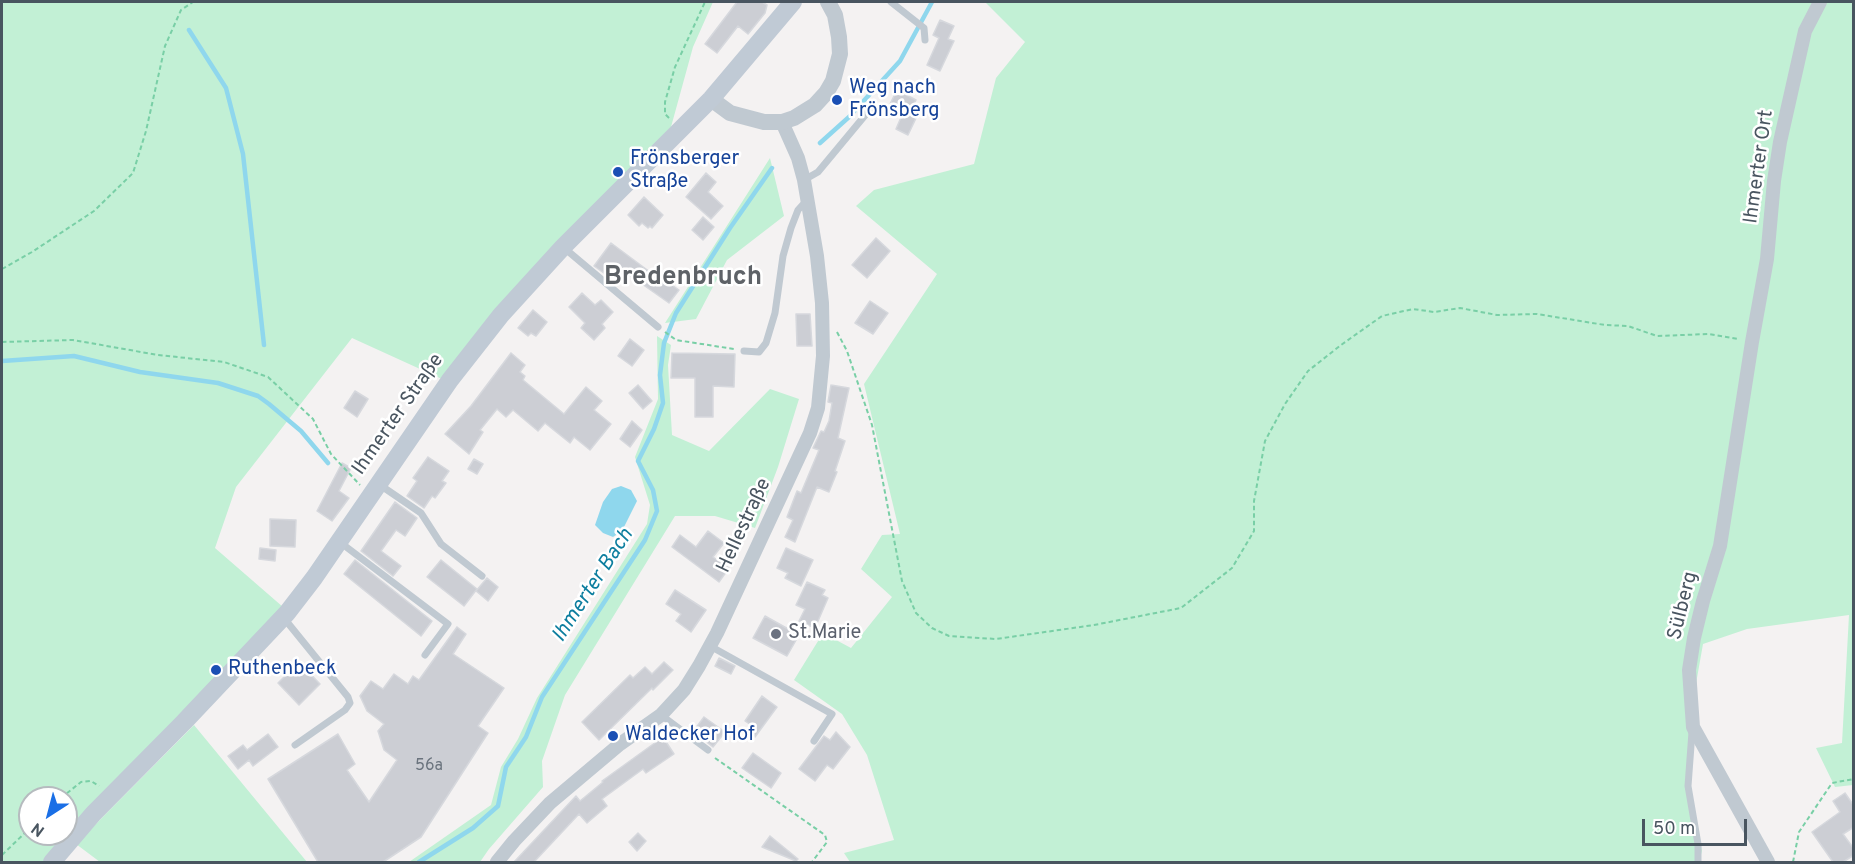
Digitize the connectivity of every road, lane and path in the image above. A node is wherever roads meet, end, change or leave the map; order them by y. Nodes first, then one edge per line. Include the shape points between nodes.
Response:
1 (194, 2) edge
2 (705, 2) edge
3 (793, 2) edge
4 (891, 2) edge
5 (1820, 2) edge
6 (832, 8) edge
7 (925, 40) dead end
8 (711, 99) junction
9 (872, 107) dead end
10 (665, 114) dead end
11 (782, 122) junction
12 (804, 180) junction
13 (808, 199) junction
14 (563, 247) junction
15 (2, 269) edge
16 (658, 327) dead end
17 (837, 332) dead end
18 (675, 340) dead end
19 (2, 342) edge
20 (1752, 342) junction
21 (744, 351) joint
22 (374, 490) junction
23 (339, 541) junction
24 (482, 576) dead end
25 (283, 617) junction
26 (710, 646) junction
27 (424, 655) dead end
28 (661, 715) junction
29 (1693, 727) junction
30 (814, 741) dead end
31 (295, 745) dead end
32 (708, 752) joint
33 (1854, 779) edge
34 (76, 786) edge
35 (111, 796) junction
36 (18, 840) edge
37 (2, 855) edge
38 (52, 862) edge
39 (497, 862) edge
40 (812, 862) edge
41 (1698, 862) edge
42 (1768, 862) edge
43 (1793, 862) edge

1 - 15 path via 181,10 165,46 146,131 132,172 94,211
2 - 10 path via 675,67
3 - 8 main road, Ihmerter Straße
4 - 7 lane via 924,28
5 - 20 street, Ihmerter Ort via 1805,32 1780,142 1767,260
6 - 11 street via 840,54 833,81 815,105
8 - 11 street via 730,113
8 - 14 main road, Ihmerter Straße
9 - 12 lane via 818,172
11 - 12 street, Hellestraße
12 - 13 street, Hellestraße
13 - 21 lane via 790,228 766,343 759,352
13 - 26 street, Hellestraße via 822,303 823,356 818,408 796,464
14 - 16 lane
14 - 22 main road, Ihmerter Straße via 501,315 450,380
17 - 20 path via 872,425 902,581 916,613 932,628 949,636 996,639 1181,608 1232,568 1254,531 1254,501 1265,441 1285,404 1308,371 1382,316 1413,309 1434,312 1460,308 1497,315 1537,314 1628,326 1657,336 1709,334
18 - 21 path
19 - 22 path via 73,340 224,362 268,377 313,419 331,454
20 - 29 street, Sülberg via 1720,546 1703,601 1689,670
22 - 23 main road, Ihmerter Straße
22 - 24 lane via 421,513 441,544
23 - 25 main road, Ihmerter Straße
23 - 27 lane via 448,624
25 - 31 lane via 350,703
25 - 35 main road, Ihmerter Straße
26 - 28 street, Hellestraße via 684,690
26 - 30 lane via 832,714
28 - 32 lane
28 - 39 street, Hellestraße via 550,803
29 - 41 lane via 1688,786
29 - 42 street, Sülberg
32 - 40 path via 825,835 827,842
33 - 43 path via 1832,783 1799,832
34 - 35 path via 91,781
35 - 38 main road, Ihmerter Straße
36 - 37 path

